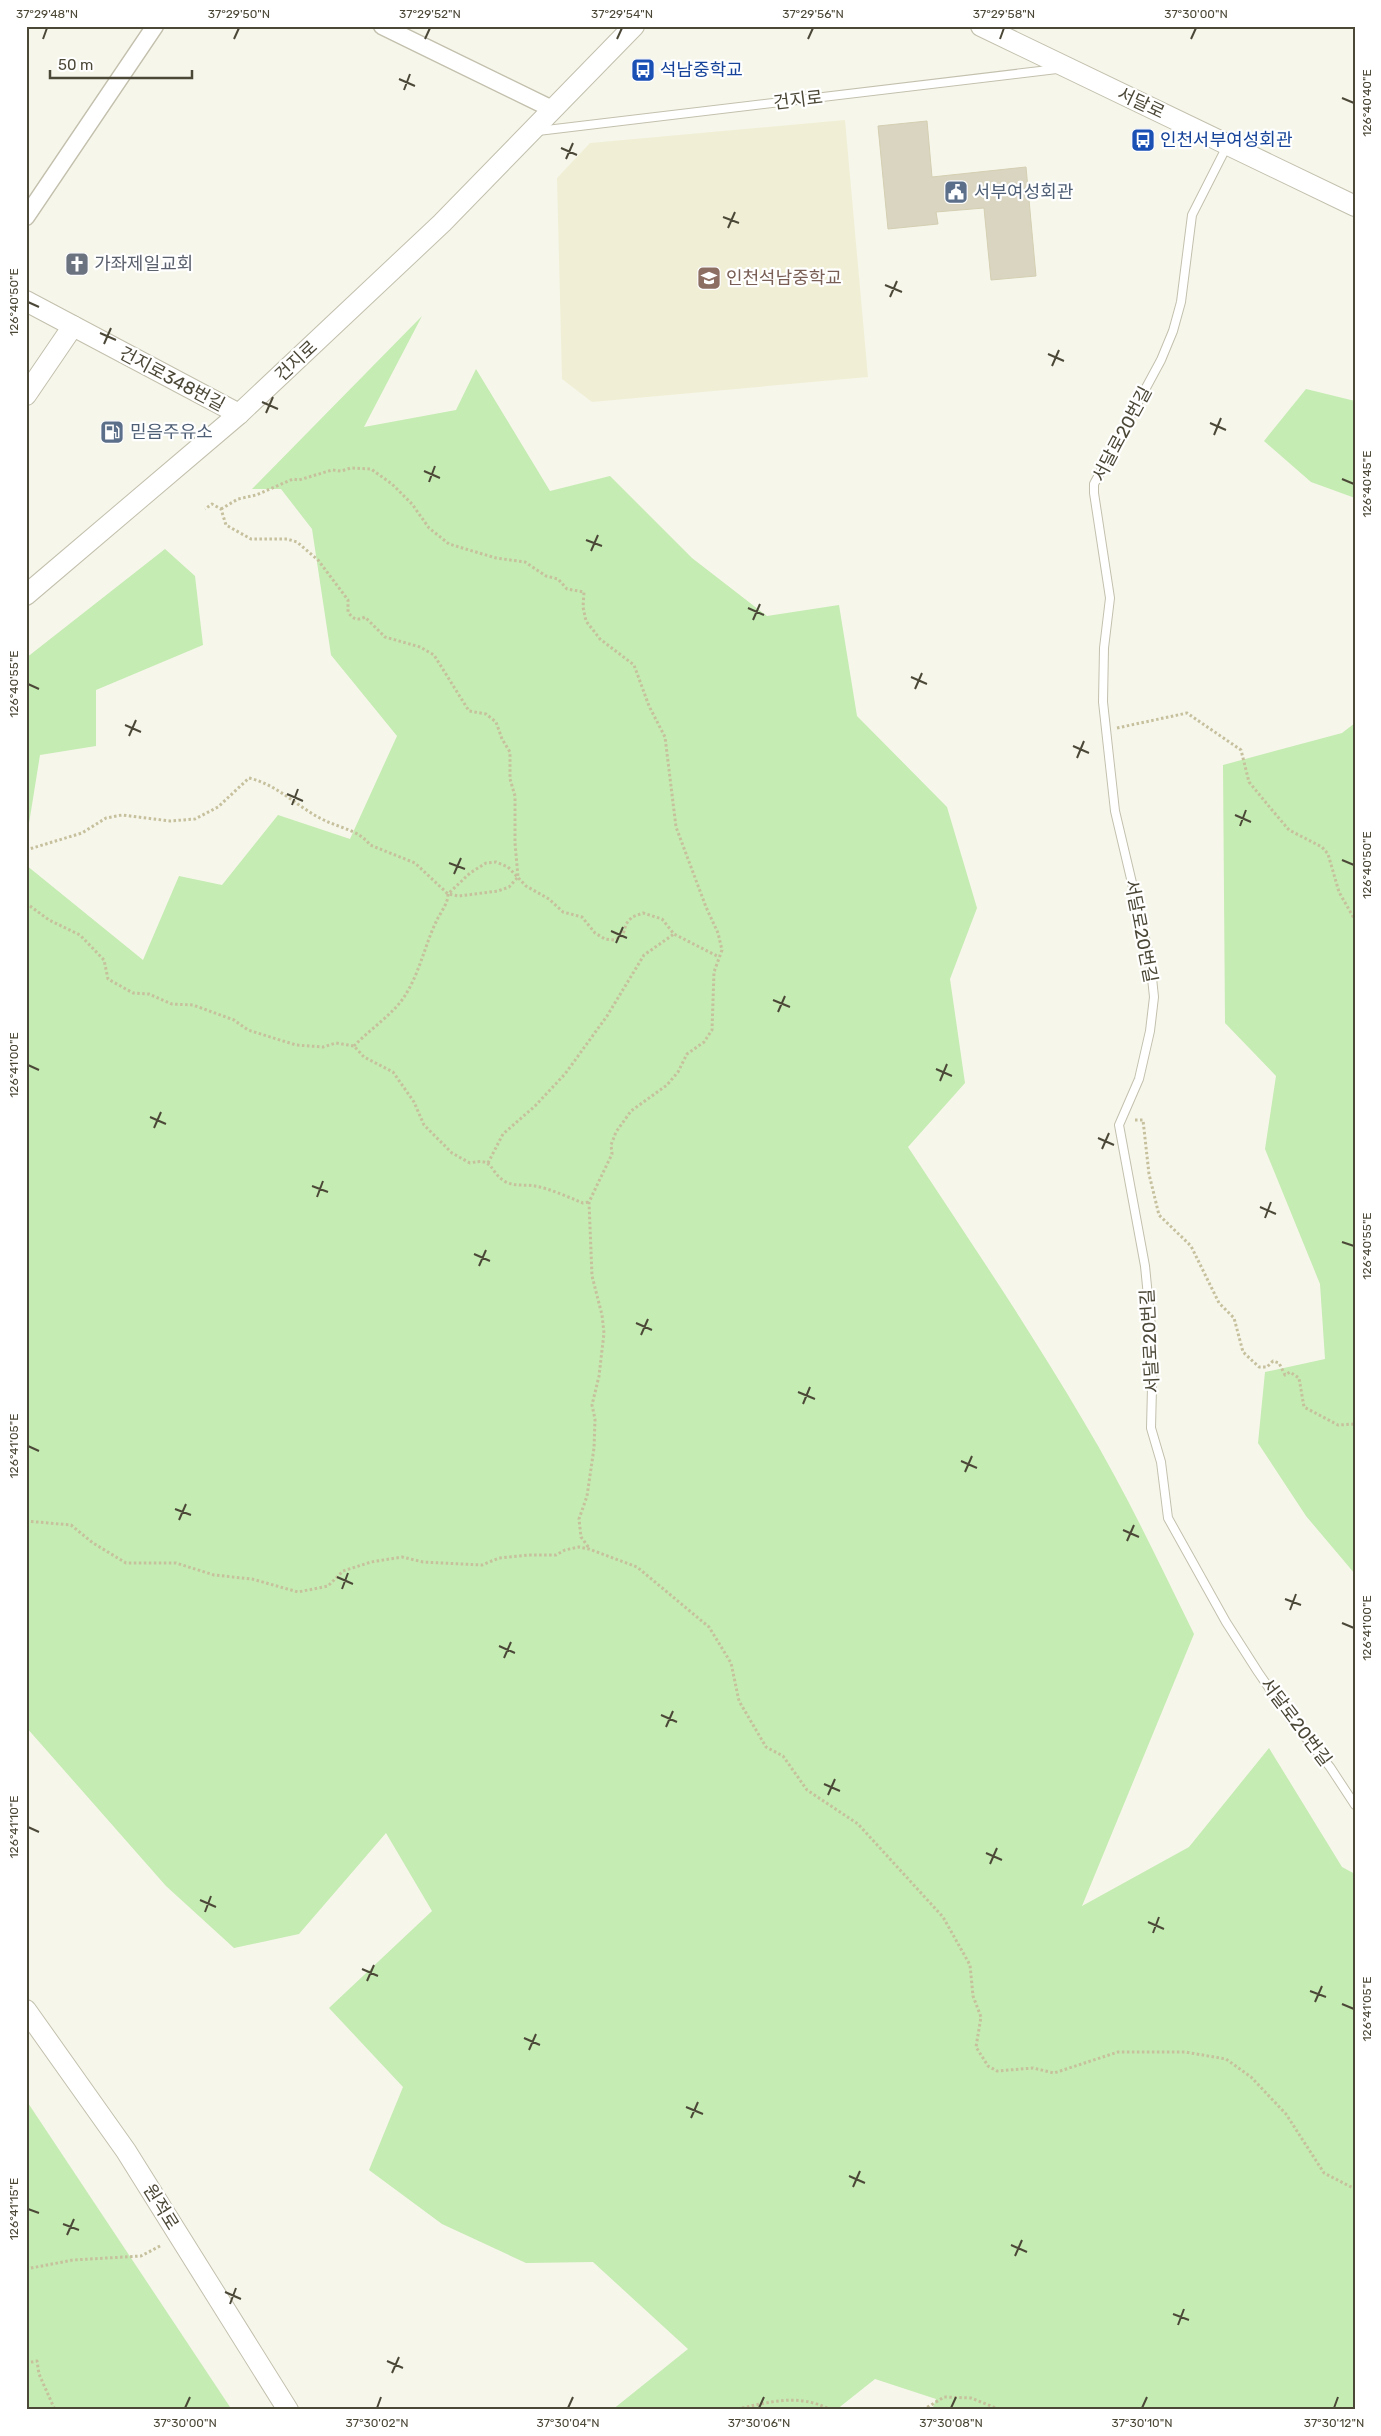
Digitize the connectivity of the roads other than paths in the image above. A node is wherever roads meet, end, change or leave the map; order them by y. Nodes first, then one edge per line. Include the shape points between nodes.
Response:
1 (155, 26) edge
2 (382, 26) edge
3 (634, 26) edge
4 (982, 26) edge
5 (1067, 68) junction
6 (552, 109) junction
7 (530, 132) junction
8 (1228, 145) junction
9 (1354, 203) edge
10 (26, 217) edge
11 (26, 301) edge
12 (73, 326) junction
13 (26, 395) edge
14 (239, 414) junction
15 (26, 595) edge
16 (1355, 1805) edge
17 (26, 2010) edge
18 (288, 2410) edge

1 - 10 street
2 - 6 street
3 - 6 street, 건지로
4 - 5 street, 서달로
5 - 7 lane, 건지로
5 - 8 street, 서달로
6 - 7 street, 건지로
7 - 14 street, 건지로 via 442,223
8 - 9 street, 서달로
8 - 16 lane, 서달로20번길 via 1192,215 1181,302 1173,331 1161,360 1094,484 1110,598 1102,702 1115,811 1150,959 1154,997 1139,1079 1118,1125 1145,1266 1153,1347 1151,1428 1161,1462 1168,1518 1258,1672
11 - 12 street, 건지로348번길
12 - 13 street
12 - 14 street, 건지로348번길
14 - 15 street, 건지로
17 - 18 street, 원적로 via 126,2151

